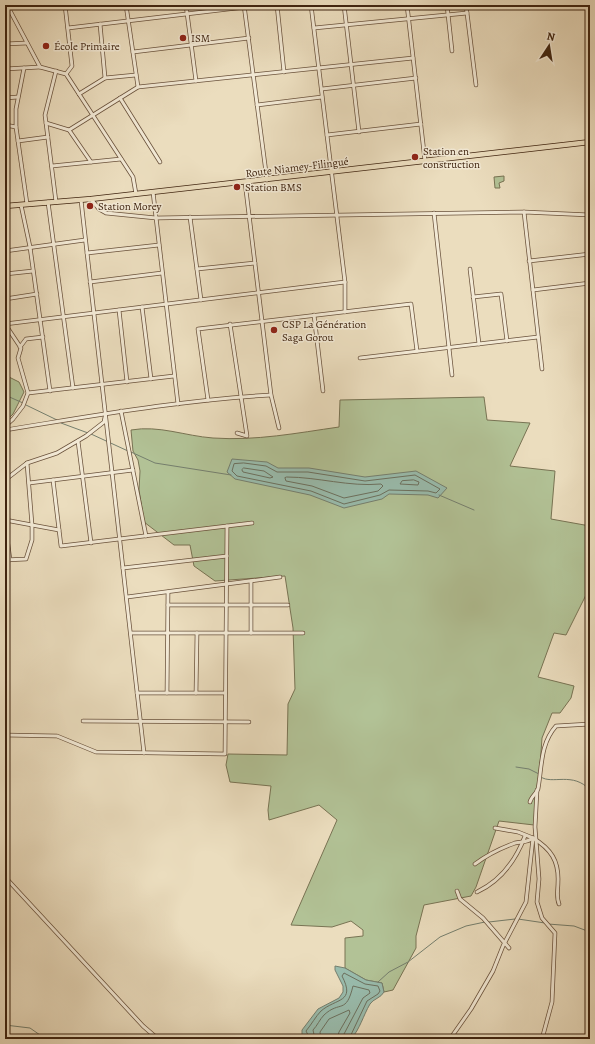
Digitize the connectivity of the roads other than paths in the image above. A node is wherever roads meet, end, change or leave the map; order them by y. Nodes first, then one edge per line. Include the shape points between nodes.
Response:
1 (7, 5) edge
2 (65, 5) edge
3 (126, 5) edge
4 (186, 5) edge
5 (263, 5) edge
6 (277, 5) edge
7 (312, 5) edge
8 (344, 5) edge
9 (407, 5) edge
10 (447, 5) edge
11 (466, 5) edge
12 (244, 6) edge
13 (468, 13) junction
14 (187, 14) junction
15 (448, 15) junction
16 (409, 19) junction
17 (129, 21) junction
18 (100, 24) junction
19 (346, 25) junction
20 (68, 28) junction
21 (314, 28) junction
22 (249, 38) junction
23 (27, 43) junction
24 (5, 44) edge
25 (191, 45) junction
26 (452, 51) dead end
27 (133, 52) junction
28 (413, 58) junction
29 (351, 64) junction
30 (40, 67) junction
31 (24, 68) junction
32 (319, 68) junction
33 (5, 69) edge
34 (56, 71) junction
35 (284, 72) junction
36 (66, 74) junction
37 (136, 75) junction
38 (253, 75) junction
39 (105, 78) junction
40 (416, 78) junction
41 (196, 81) junction
42 (354, 85) junction
43 (476, 86) dead end
44 (138, 87) junction
45 (322, 89) junction
46 (79, 94) junction
47 (18, 97) junction
48 (322, 97) junction
49 (5, 98) edge
50 (120, 98) junction
51 (257, 105) junction
52 (93, 115) junction
53 (46, 122) junction
54 (421, 124) junction
55 (5, 125) edge
56 (16, 127) junction
57 (69, 130) junction
58 (359, 132) junction
59 (327, 135) junction
60 (48, 137) junction
61 (18, 141) junction
62 (590, 142) edge
63 (121, 159) junction
64 (425, 161) junction
65 (91, 162) junction
66 (160, 162) dead end
67 (52, 166) junction
68 (332, 172) junction
69 (267, 180) junction
70 (245, 182) junction
71 (153, 192) junction
72 (136, 194) junction
73 (91, 199) junction
74 (81, 200) junction
75 (48, 202) junction
76 (56, 202) junction
77 (27, 204) junction
78 (21, 205) junction
79 (5, 206) edge
80 (524, 212) junction
81 (434, 213) junction
82 (590, 214) edge
83 (337, 215) junction
84 (249, 216) junction
85 (190, 217) junction
86 (156, 218) junction
87 (85, 240) junction
88 (54, 244) junction
89 (159, 245) junction
90 (30, 247) junction
91 (5, 251) edge
92 (87, 253) junction
93 (590, 254) edge
94 (529, 261) junction
95 (255, 263) junction
96 (197, 269) junction
97 (470, 269) dead end
98 (33, 270) junction
99 (162, 273) junction
100 (5, 274) edge
101 (90, 282) junction
102 (345, 282) junction
103 (590, 283) edge
104 (533, 290) junction
105 (259, 292) junction
106 (37, 294) junction
107 (473, 297) junction
108 (5, 299) edge
109 (201, 300) junction
110 (166, 304) junction
111 (142, 307) junction
112 (118, 310) junction
113 (345, 312) junction
114 (94, 313) junction
115 (314, 315) junction
116 (64, 316) junction
117 (40, 320) junction
118 (261, 320) junction
119 (5, 324) edge
120 (230, 324) junction
121 (43, 337) junction
122 (538, 337) junction
123 (507, 341) junction
124 (479, 344) junction
125 (20, 347) junction
126 (449, 348) junction
127 (417, 351) junction
128 (360, 358) dead end
129 (542, 369) dead end
130 (452, 375) dead end
131 (174, 376) junction
132 (151, 379) junction
133 (127, 382) junction
134 (102, 384) junction
135 (73, 388) junction
136 (50, 391) junction
137 (323, 391) dead end
138 (28, 393) junction
139 (271, 395) junction
140 (241, 397) junction
141 (208, 400) junction
142 (178, 404) junction
143 (122, 411) junction
144 (106, 413) junction
145 (5, 426) edge
146 (279, 428) dead end
147 (5, 430) edge
148 (237, 433) dead end
149 (78, 441) junction
150 (27, 463) junction
151 (133, 470) junction
152 (112, 472) junction
153 (82, 476) junction
154 (5, 480) edge
155 (53, 480) junction
156 (28, 483) junction
157 (5, 521) edge
158 (252, 523) dead end
159 (32, 525) junction
160 (227, 526) junction
161 (59, 530) junction
162 (146, 536) junction
163 (120, 539) junction
164 (90, 542) junction
165 (227, 556) junction
166 (5, 560) edge
167 (10, 560) junction
168 (123, 568) junction
169 (280, 577) dead end
170 (251, 581) junction
171 (226, 584) junction
172 (168, 592) junction
173 (126, 597) junction
174 (168, 605) junction
175 (226, 605) junction
176 (251, 605) junction
177 (288, 605) dead end
178 (130, 633) junction
179 (167, 633) junction
180 (197, 633) junction
181 (226, 633) junction
182 (251, 633) junction
183 (303, 633) dead end
184 (137, 693) junction
185 (167, 693) junction
186 (196, 693) junction
187 (225, 693) junction
188 (83, 721) dead end
189 (141, 721) junction
190 (225, 722) junction
191 (249, 722) dead end
192 (590, 724) edge
193 (5, 735) edge
194 (144, 753) junction
195 (537, 790) junction
196 (530, 802) dead end
197 (495, 828) dead end
198 (525, 836) junction
199 (534, 839) junction
200 (523, 842) junction
201 (475, 864) dead end
202 (5, 877) edge
203 (457, 891) dead end
204 (477, 892) dead end
205 (559, 904) dead end
206 (504, 942) junction
207 (509, 948) dead end
208 (158, 1039) edge
209 (450, 1039) edge
210 (542, 1039) edge

1 - 23 street
2 - 20 street
3 - 17 street
4 - 14 street
5 - 12 street
6 - 35 street
7 - 21 street
8 - 19 street
9 - 16 street
10 - 15 street
11 - 13 street
12 - 14 street
12 - 22 street
13 - 15 street
13 - 43 street
14 - 17 street
14 - 25 street
15 - 16 street
15 - 26 street
16 - 19 street
16 - 28 street
17 - 18 street
17 - 27 street
18 - 20 street
18 - 39 street
19 - 21 street
19 - 29 street
20 - 36 street via 72,66
21 - 32 street
22 - 25 street
22 - 38 street
23 - 24 street
23 - 30 street
25 - 27 street
25 - 41 street
27 - 37 street
28 - 29 street
28 - 40 street
29 - 32 street
29 - 42 street
30 - 31 street
30 - 34 street
31 - 33 street
31 - 47 street
32 - 35 street
32 - 45 street
34 - 36 street
34 - 53 street via 45,115
35 - 38 street
36 - 46 street
37 - 39 street
37 - 44 street
38 - 41 street
38 - 51 street
39 - 46 street
40 - 42 street
40 - 54 street
41 - 44 street
42 - 45 street
42 - 58 street
44 - 50 street
45 - 48 street
46 - 52 street
47 - 49 street
47 - 56 street
48 - 51 street
48 - 59 street
50 - 52 street
50 - 66 street
51 - 69 street
52 - 57 street
52 - 63 street
53 - 57 street
53 - 60 street
54 - 58 street
54 - 64 street
55 - 56 street
56 - 61 street
57 - 65 street
58 - 59 street
59 - 68 street
60 - 61 street
60 - 67 street
61 - 77 street
62 - 64 main road, Route Niamey-Filingué
63 - 65 street
63 - 72 street via 133,177
64 - 68 main road, Route Niamey-Filingué
65 - 67 street
67 - 76 street
68 - 69 main road, Route Niamey-Filingué
68 - 83 street
69 - 70 main road, Route Niamey-Filingué
70 - 71 main road, Route Niamey-Filingué
70 - 84 street
71 - 72 main road, Route Niamey-Filingué
71 - 86 street
72 - 73 main road, Route Niamey-Filingué
73 - 74 main road, Route Niamey-Filingué
73 - 86 street via 106,213
74 - 76 main road, Route Niamey-Filingué
74 - 87 street
75 - 76 main road, Route Niamey-Filingué
75 - 77 main road, Route Niamey-Filingué
75 - 88 street
77 - 78 main road, Route Niamey-Filingué
78 - 79 main road, Route Niamey-Filingué
78 - 90 street
80 - 81 street
80 - 82 street
80 - 94 street
81 - 83 street
81 - 126 street
83 - 84 street
83 - 102 street
84 - 85 street
84 - 95 street
85 - 86 street
85 - 96 street
86 - 89 street
87 - 88 street
87 - 92 street
88 - 90 street
88 - 116 street
89 - 92 street
89 - 99 street
90 - 91 street
90 - 98 street
92 - 101 street
93 - 94 street
94 - 104 street
95 - 96 street
95 - 105 street
96 - 109 street
97 - 107 street
98 - 100 street
98 - 106 street
99 - 101 street
99 - 110 street
101 - 114 street
102 - 105 street
102 - 113 street
103 - 104 street
104 - 122 street
105 - 109 street
105 - 118 street
106 - 108 street
106 - 117 street
107 - 123 street via 501,294
107 - 124 street
109 - 110 street
110 - 111 street
110 - 131 street
111 - 112 street
111 - 132 street
112 - 114 street
112 - 133 street
113 - 115 street
113 - 127 street via 411,304
114 - 116 street
114 - 134 street
115 - 118 street
115 - 137 street
116 - 117 street
116 - 135 street
117 - 119 street
117 - 121 street
118 - 120 street
118 - 139 street
119 - 125 street
120 - 140 street
120 - 141 street via 198,329
121 - 125 street via 26,339
121 - 136 street
122 - 123 street
122 - 129 street
123 - 124 street
124 - 126 street
125 - 138 street via 18,358
126 - 127 street
126 - 130 street
127 - 128 street
131 - 132 street
131 - 142 street
132 - 133 street
133 - 134 street
134 - 135 street
134 - 144 street
135 - 136 street
136 - 138 street
138 - 145 street via 23,406
139 - 140 street
139 - 146 street
140 - 141 street
140 - 148 street via 247,436
141 - 142 street
142 - 143 street
143 - 144 street
143 - 151 street
144 - 147 street
144 - 149 street via 104,422
144 - 152 street
149 - 150 street via 57,453
149 - 153 street
150 - 154 street
150 - 156 street
151 - 152 street
151 - 162 street
152 - 153 street
152 - 163 street
153 - 155 street
153 - 164 street
155 - 156 street
155 - 161 street
156 - 159 street
157 - 159 street
157 - 167 street
158 - 160 street
159 - 161 street
159 - 167 street via 32,540 26,559
160 - 162 street
160 - 165 street
161 - 164 street via 61,546
162 - 163 street
163 - 164 street
163 - 168 street
165 - 168 street
165 - 171 street
166 - 167 street
168 - 173 street
169 - 170 street
170 - 171 street
170 - 176 street
171 - 172 street
171 - 175 street
172 - 173 street
172 - 174 street
173 - 178 street
174 - 175 street
174 - 179 street
175 - 176 street
175 - 181 street
176 - 177 street
176 - 182 street
178 - 179 street
178 - 184 street
179 - 180 street
179 - 185 street
180 - 181 street
180 - 186 street
181 - 182 street
181 - 187 street
182 - 183 street
184 - 185 street
184 - 189 street
185 - 186 street
186 - 187 street
187 - 190 street
188 - 189 street
189 - 190 street
189 - 194 street
190 - 191 street
190 - 194 street via 225,754
192 - 195 street via 556,726 551,731 542,759
193 - 194 street via 57,736 96,752
195 - 196 street
195 - 199 street
197 - 198 street via 518,832
198 - 199 street
198 - 200 street
199 - 200 street
199 - 205 street via 546,846 556,861 556,898
199 - 206 street via 526,902
199 - 210 street via 539,865 538,911 555,933 552,1002
200 - 201 street via 487,856
200 - 204 street via 496,881
202 - 208 street
203 - 206 street via 460,899 483,918
206 - 207 street
206 - 209 street via 493,971 471,1010

